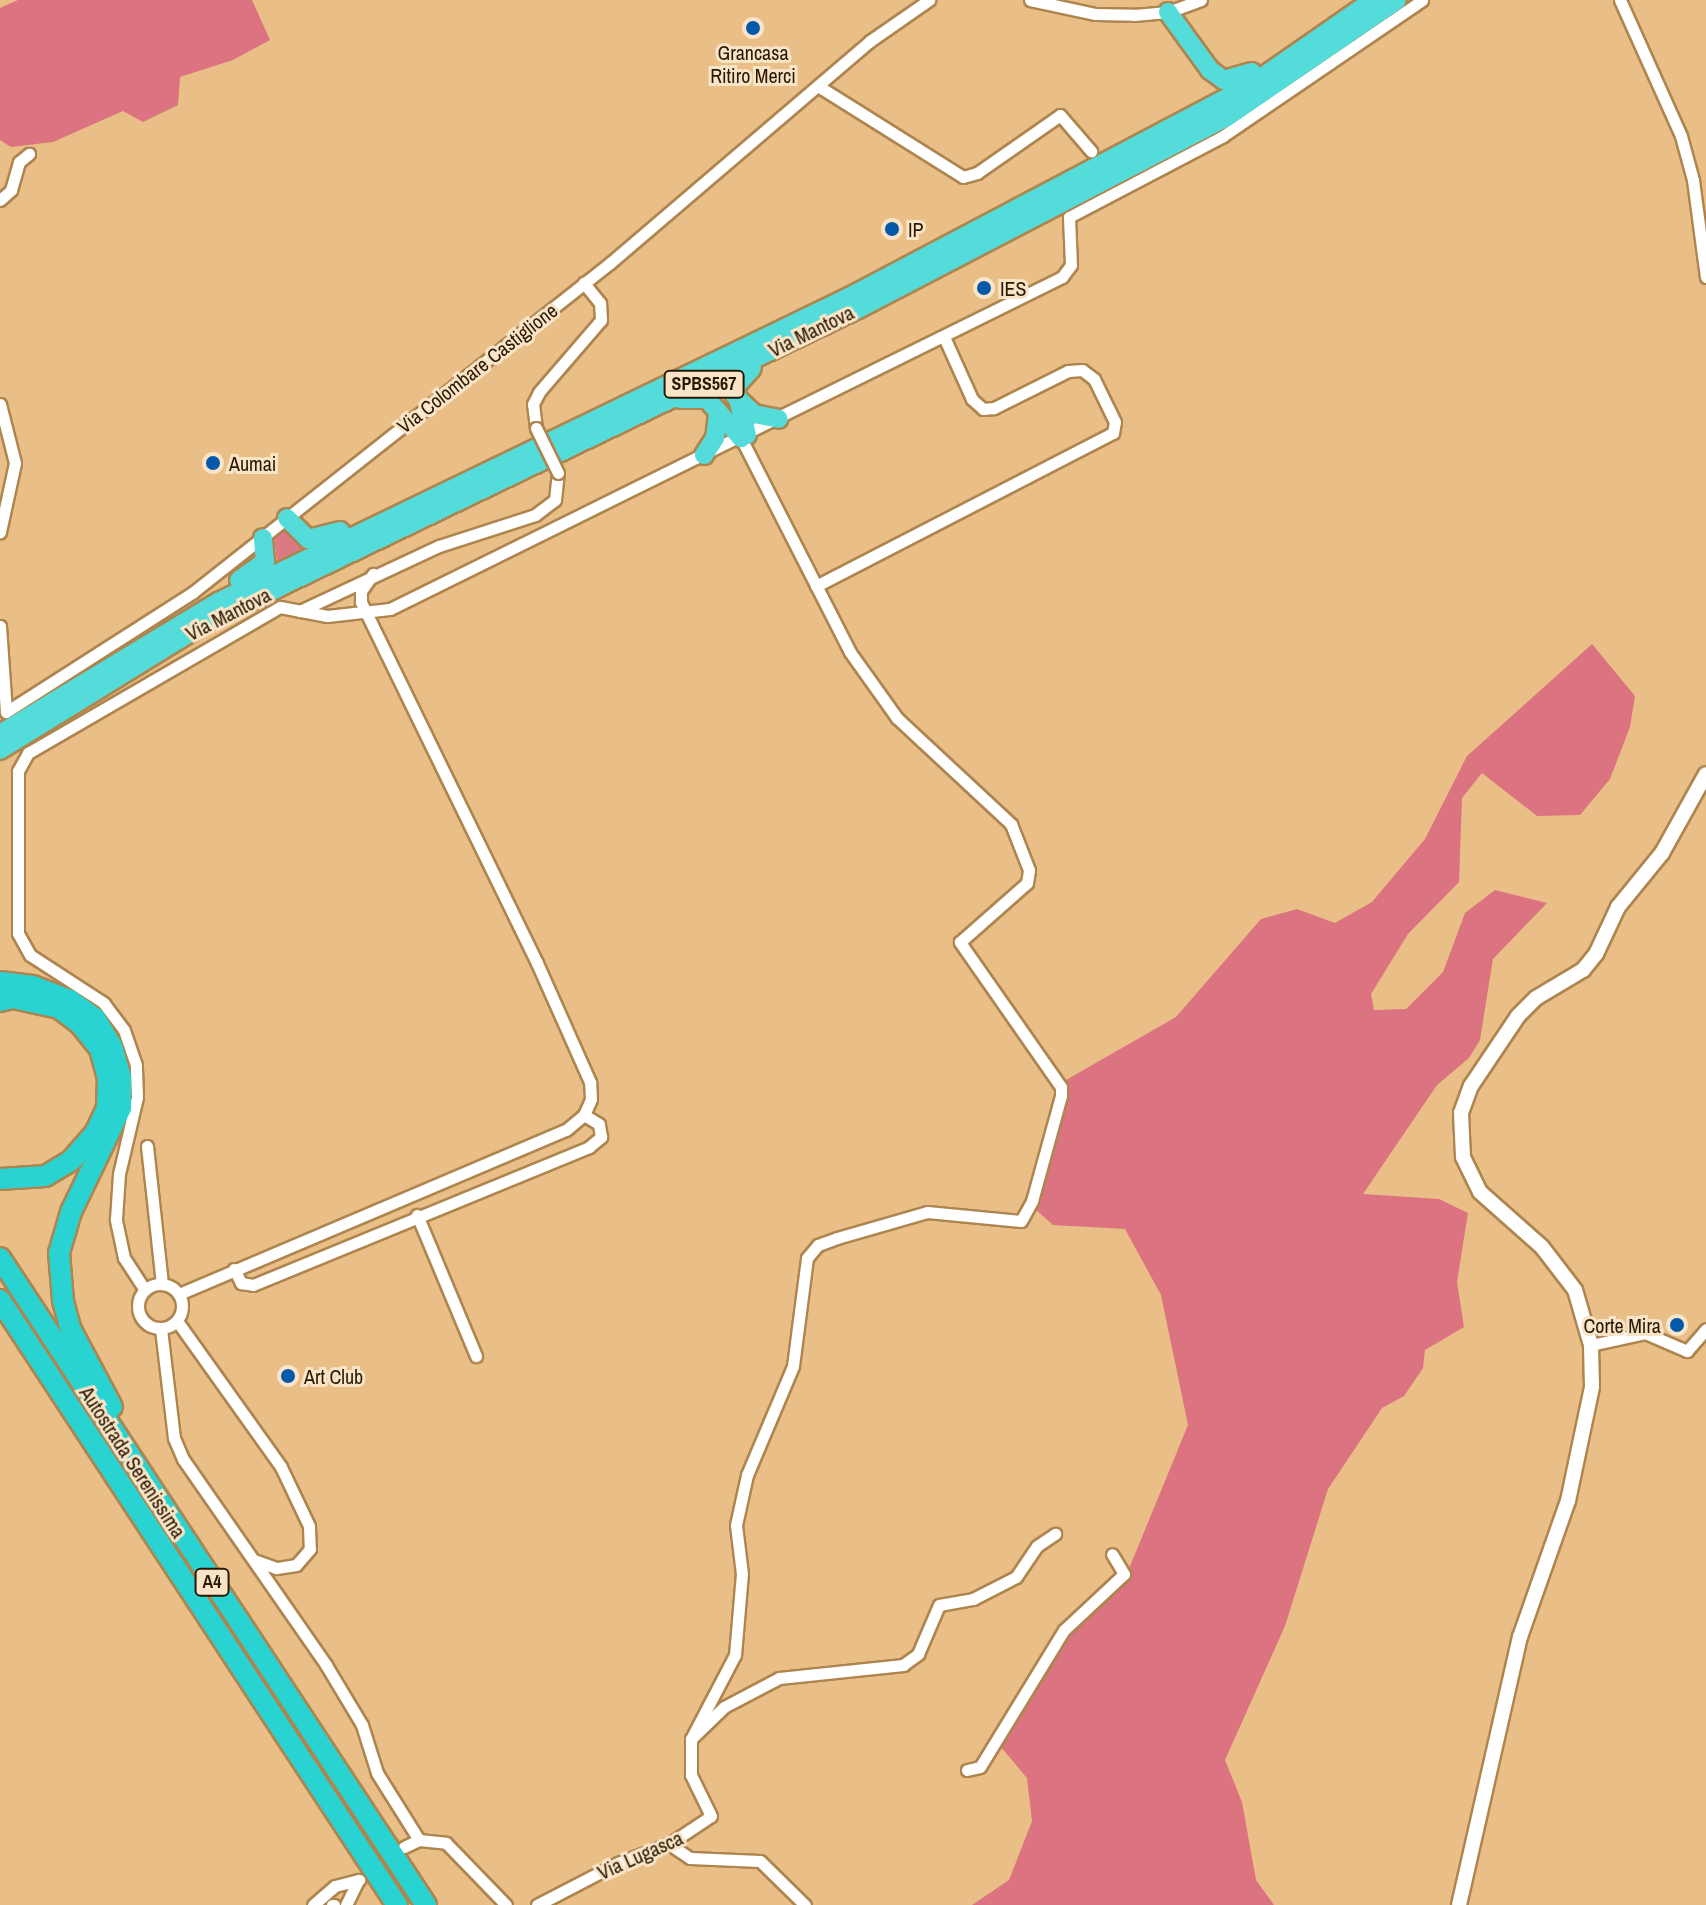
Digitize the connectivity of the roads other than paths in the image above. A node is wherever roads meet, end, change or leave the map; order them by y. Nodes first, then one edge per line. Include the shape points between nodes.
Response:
1 (929, 0) edge
2 (1030, 0) edge
3 (1201, 0) edge
4 (1373, 0) edge
5 (1397, 0) edge
6 (1422, 0) edge
7 (1620, 0) edge
8 (1168, 12) junction
9 (1322, 37) junction
10 (1210, 70) junction
11 (818, 86) junction
12 (1182, 122) junction
13 (1091, 151) dead end
14 (29, 154) dead end
15 (0, 200) edge
16 (1703, 237) edge
17 (1706, 277) edge
18 (584, 283) junction
19 (944, 337) junction
20 (782, 345) junction
21 (735, 396) junction
22 (669, 401) junction
23 (0, 404) edge
24 (718, 413) junction
25 (779, 419) junction
26 (744, 437) junction
27 (704, 455) junction
28 (400, 513) junction
29 (287, 518) junction
30 (0, 532) edge
31 (263, 538) junction
32 (373, 574) junction
33 (816, 586) junction
34 (338, 592) junction
35 (299, 611) junction
36 (370, 613) junction
37 (321, 615) junction
38 (185, 619) junction
39 (0, 626) edge
40 (0, 734) edge
41 (0, 750) edge
42 (1706, 774) edge
43 (0, 982) edge
44 (0, 1001) edge
45 (584, 1115) junction
46 (147, 1146) dead end
47 (0, 1179) edge
48 (417, 1215) junction
49 (0, 1258) edge
50 (234, 1269) junction
51 (162, 1284) junction
52 (145, 1290) junction
53 (179, 1294) junction
54 (0, 1300) edge
55 (177, 1321) junction
56 (0, 1323) edge
57 (161, 1329) junction
58 (1706, 1329) edge
59 (1591, 1345) junction
60 (476, 1356) dead end
61 (94, 1443) junction
62 (1055, 1534) dead end
63 (189, 1547) junction
64 (1112, 1554) dead end
65 (254, 1559) junction
66 (691, 1739) junction
67 (967, 1770) dead end
68 (419, 1840) junction
69 (669, 1844) junction
70 (404, 1847) dead end
71 (349, 1897) edge
72 (332, 1902) edge
73 (313, 1905) edge
74 (397, 1905) edge
75 (426, 1905) edge
76 (506, 1905) edge
77 (537, 1905) edge
78 (805, 1905) edge
79 (1459, 1905) edge

1 - 11 street, Via Colombare Castiglione
2 - 8 street via 1095,14
3 - 8 street
4 - 9 highway, Via Mantova / SPBS567
5 - 20 highway, Via Mantova / SPBS567 via 1227,117
6 - 19 street via 1223,136 1069,217 1071,265 1066,275
7 - 16 street via 1681,136
8 - 10 highway
9 - 10 highway via 1232,82
9 - 12 highway, Via Mantova / SPBS567 via 1248,87
10 - 12 highway via 1211,98
11 - 13 street via 963,177 1060,115
11 - 18 street, Via Colombare Castiglione
12 - 28 highway, Via Mantova / SPBS567 via 849,297
14 - 15 street
16 - 17 street
18 - 29 street, Via Colombare Castiglione
18 - 32 street, bridge via 600,303 601,320 533,404 536,428 558,473 555,500 542,511
19 - 25 street
19 - 33 street via 972,399 983,409 1082,370 1094,379 1115,422 1113,433
20 - 21 highway via 743,373
20 - 22 highway, Via Mantova / SPBS567
21 - 25 highway via 754,414
21 - 26 highway
22 - 24 highway via 702,398
22 - 41 highway, Via Mantova / SPBS567 via 209,621
23 - 30 street via 15,463
24 - 26 highway
24 - 27 highway via 715,438
25 - 26 street
26 - 27 street
26 - 33 street
27 - 36 street via 390,609
28 - 29 highway via 319,539 300,534
28 - 38 highway, Via Mantova / SPBS567
29 - 31 street, Via Colombare Castiglione
31 - 38 highway via 265,562
31 - 39 street, Via Colombare Castiglione via 192,593 6,712
32 - 34 street
32 - 36 street via 361,591
33 - 66 street via 850,652 897,718 1011,824 1029,870 1027,883 960,942 1061,1087 1061,1096 1032,1201 1021,1221 927,1212 818,1245 807,1258 793,1366 747,1475 736,1525 742,1574 735,1655
34 - 35 street
34 - 37 street
35 - 37 street
35 - 52 street via 280,607 28,753 18,771 18,933 30,955 104,1003 124,1030 136,1065 137,1097 115,1200 124,1258
36 - 37 street
36 - 45 street via 590,1082
38 - 40 highway, Via Mantova / SPBS567
42 - 59 street via 1662,853 1618,907 1596,954 1583,970 1536,998 1518,1016 1471,1086 1461,1113 1458,1132 1471,1180 1563,1272 1575,1290
43 - 63 highway via 33,986 70,1000 95,1018 112,1046 121,1077 121,1108 64,1232 59,1253 63,1301 85,1359
44 - 47 highway via 13,998 59,1008 100,1049 108,1078 107,1108 96,1132 72,1160 45,1176
45 - 48 street via 599,1124 601,1137 589,1147
45 - 50 street via 566,1130
46 - 51 street
48 - 50 street via 253,1285 241,1283
48 - 60 street
49 - 63 highway, Autostrada Serenissima / A4
50 - 53 street
51 - 52 street
51 - 53 street
52 - 57 street via 138,1304 142,1319
53 - 55 street via 183,1308
54 - 61 highway, Autostrada Serenissima / A4
55 - 57 street
55 - 65 street via 281,1467 309,1526 310,1549 296,1565 276,1568
56 - 61 highway
57 - 65 street via 174,1438
58 - 59 street via 1687,1351 1645,1333
59 - 79 street via 1592,1387 1568,1501 1520,1637
61 - 74 highway, Autostrada Serenissima / A4
62 - 66 street via 1037,1546 1016,1577 973,1599 939,1605 918,1654 903,1665 779,1678 724,1707
63 - 75 highway, Autostrada Serenissima / A4
64 - 67 street via 1124,1574 1064,1630 980,1767
65 - 68 street via 362,1725 377,1773
66 - 69 street, Via Lugasca via 691,1775 711,1816
68 - 70 street
68 - 76 street via 446,1843
69 - 77 street, Via Lugasca via 618,1863
69 - 78 street via 690,1858 760,1861
71 - 72 street
72 - 73 street

